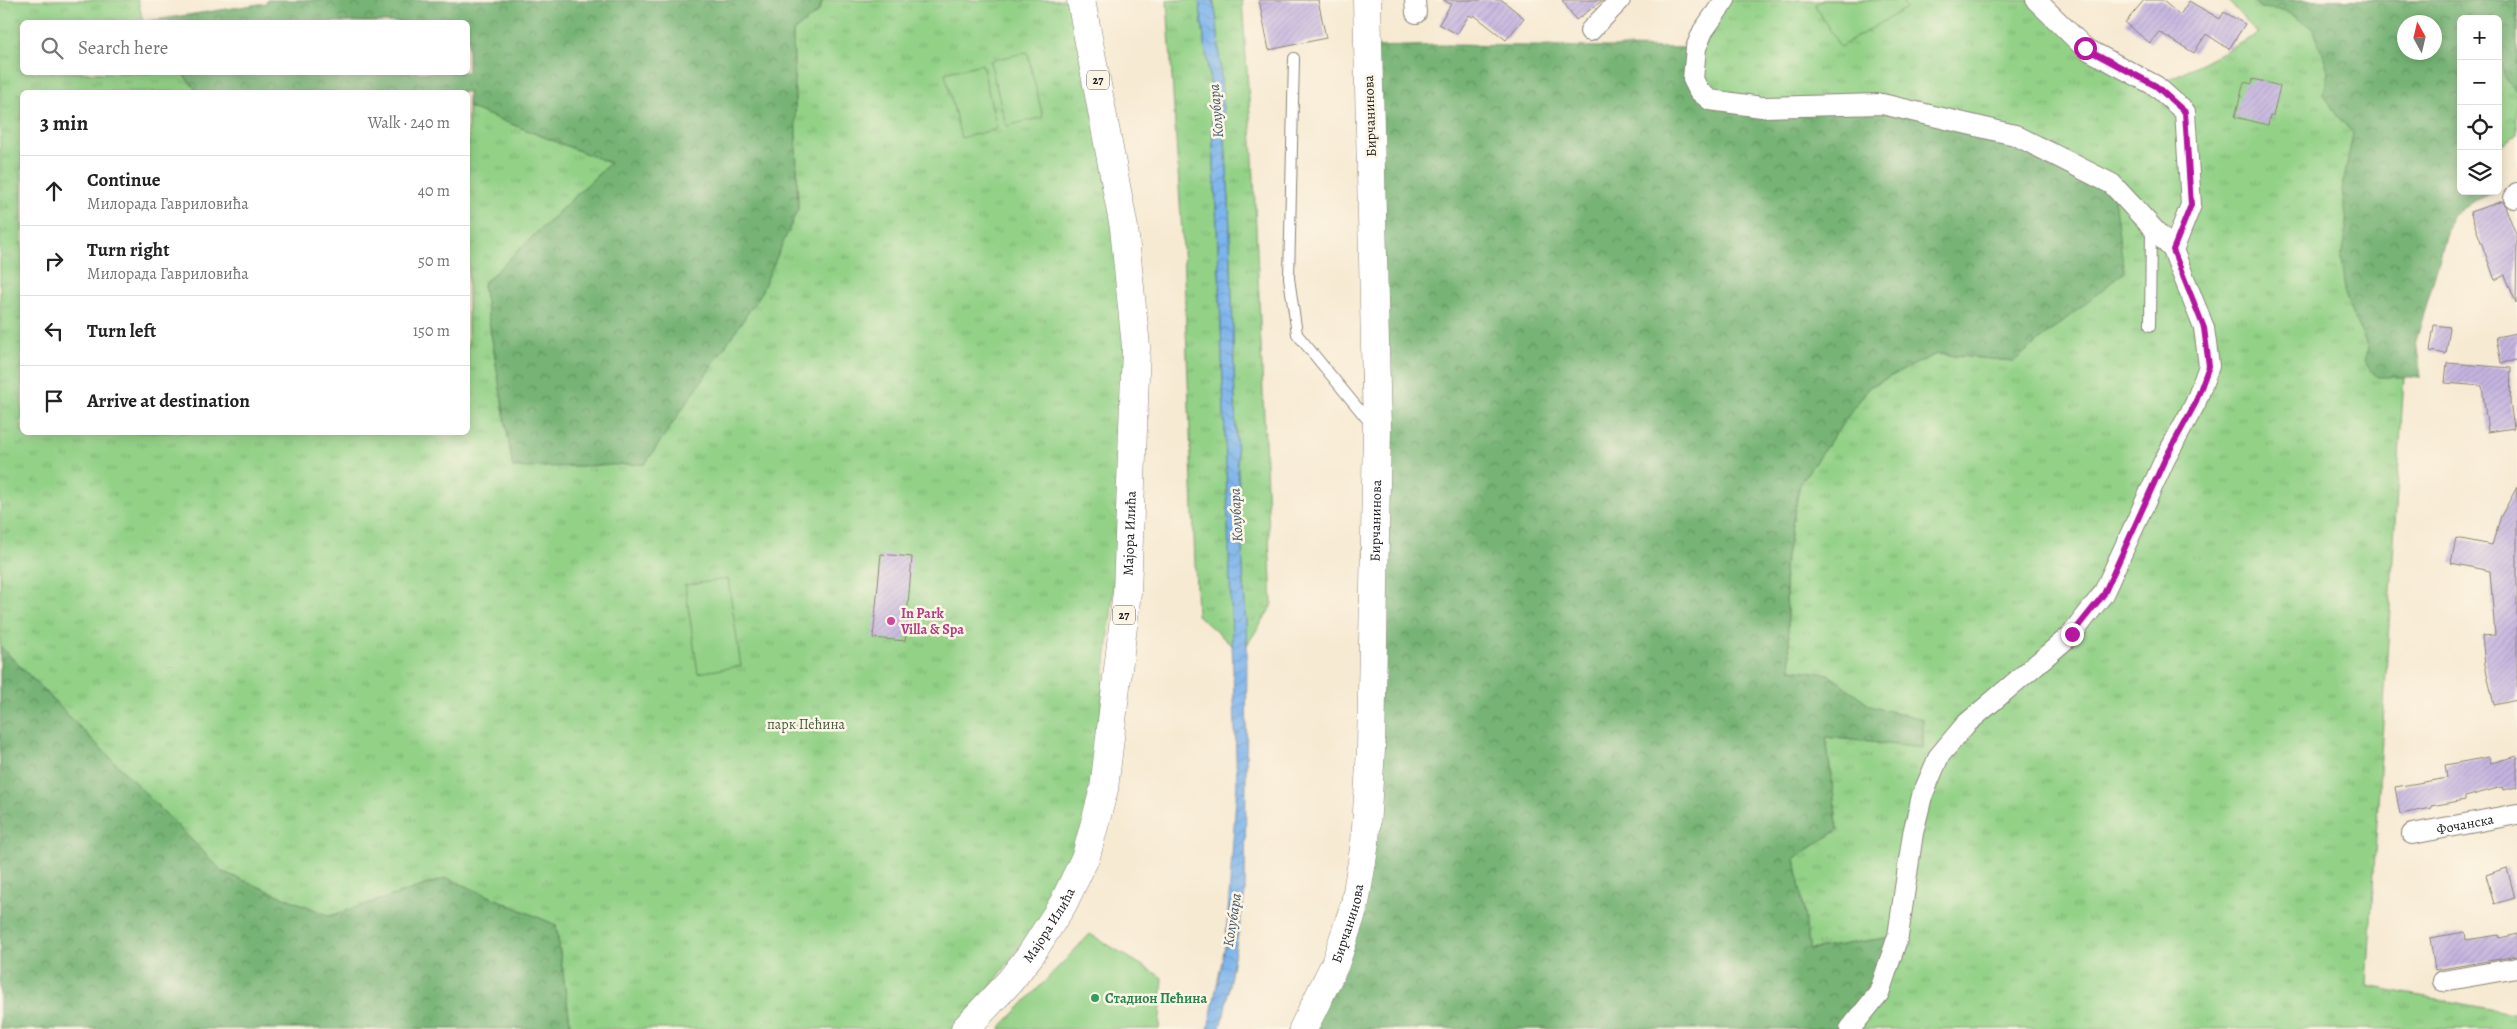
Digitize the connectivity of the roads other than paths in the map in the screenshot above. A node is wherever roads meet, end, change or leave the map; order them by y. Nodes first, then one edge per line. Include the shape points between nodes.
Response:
1 (1081, 0) edge
2 (1367, 0) edge
3 (1620, 0) edge
4 (1726, 0) edge
5 (2036, 0) edge
6 (1590, 30) dead end
7 (1294, 58) dead end
8 (2151, 226) junction
9 (2173, 250) junction
10 (2150, 326) dead end
11 (1377, 430) junction
12 (2517, 814) edge
13 (2412, 834) dead end
14 (2517, 968) edge
15 (2443, 981) dead end
16 (965, 1029) edge
17 (1302, 1029) edge
18 (1850, 1029) edge

1 - 16 main road, Мајора Илића / 27 via 1124,228 1136,347 1127,592 1104,789 1086,856 1063,904 1031,954
2 - 11 main road, Бирчанинова
3 - 6 street
4 - 8 street via 1703,31 1695,57 1693,79 1699,91 1710,100 1762,107 1882,104 2015,135 2112,184
5 - 9 street via 2085,48 2156,86 2185,112 2191,205
7 - 11 lane via 1289,278 1297,334
8 - 9 street
8 - 10 lane
9 - 18 street via 2204,328 2209,366 2195,404 2165,459 2104,594 2072,634 1966,724 1939,756 1922,796 1913,833 1898,936 1879,993
11 - 17 main road, Бирчанинова via 1366,843 1355,904 1335,964
12 - 13 street, Фочанска
14 - 15 street

